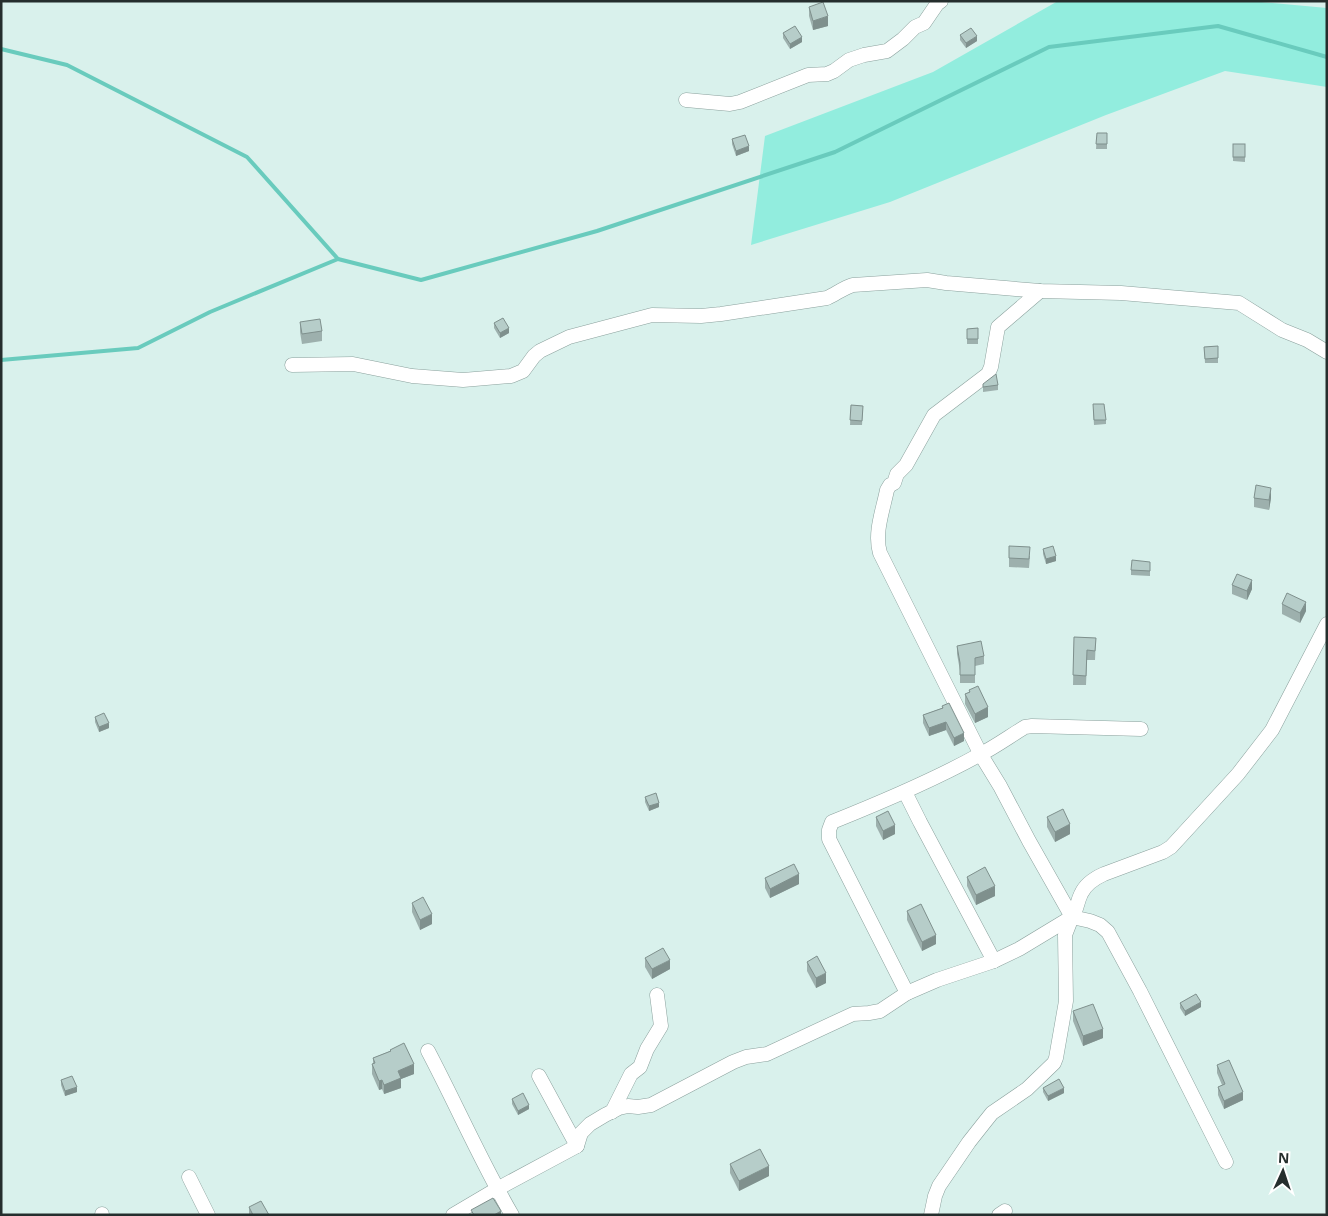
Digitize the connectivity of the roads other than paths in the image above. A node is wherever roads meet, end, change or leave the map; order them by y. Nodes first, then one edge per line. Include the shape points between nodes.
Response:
1 (941, 1) edge
2 (686, 100) dead end
3 (1040, 291) junction
4 (1327, 352) edge
5 (292, 365) dead end
6 (1327, 624) edge
7 (1140, 729) dead end
8 (981, 755) junction
9 (906, 792) junction
10 (1072, 916) junction
11 (994, 961) junction
12 (907, 993) junction
13 (657, 995) dead end
14 (428, 1051) dead end
15 (539, 1076) dead end
16 (612, 1112) junction
17 (577, 1146) junction
18 (1226, 1162) dead end
19 (189, 1177) dead end
20 (497, 1189) junction
21 (208, 1215) edge
22 (453, 1215) edge
23 (512, 1215) edge
24 (931, 1215) edge

1 - 2 street via 924,23 887,51 849,60 827,74 808,75 740,102
3 - 4 street via 1239,303 1282,330
3 - 5 street via 927,280 853,285 827,298 721,314 652,315 570,336 540,351 522,371 511,376 463,380 412,376 353,364
3 - 8 street via 998,327 988,374 934,415 906,465 887,490 878,536 880,553
6 - 10 street via 1272,730 1238,774 1171,847 1090,882 1080,895
7 - 8 street via 1025,727
8 - 9 street
8 - 10 street
9 - 11 street
9 - 12 street via 832,822 829,839
10 - 11 street
10 - 18 street via 1100,925 1108,932
10 - 24 street via 1065,934 1066,1001 1054,1063 1027,1088 992,1113 939,1186
11 - 12 street
12 - 16 street via 880,1011 853,1014 767,1054 740,1059 651,1105 628,1106
13 - 16 street via 661,1026
14 - 20 street
15 - 17 street
16 - 17 street via 590,1124 582,1132
17 - 20 street
19 - 21 street
20 - 22 street
20 - 23 street

